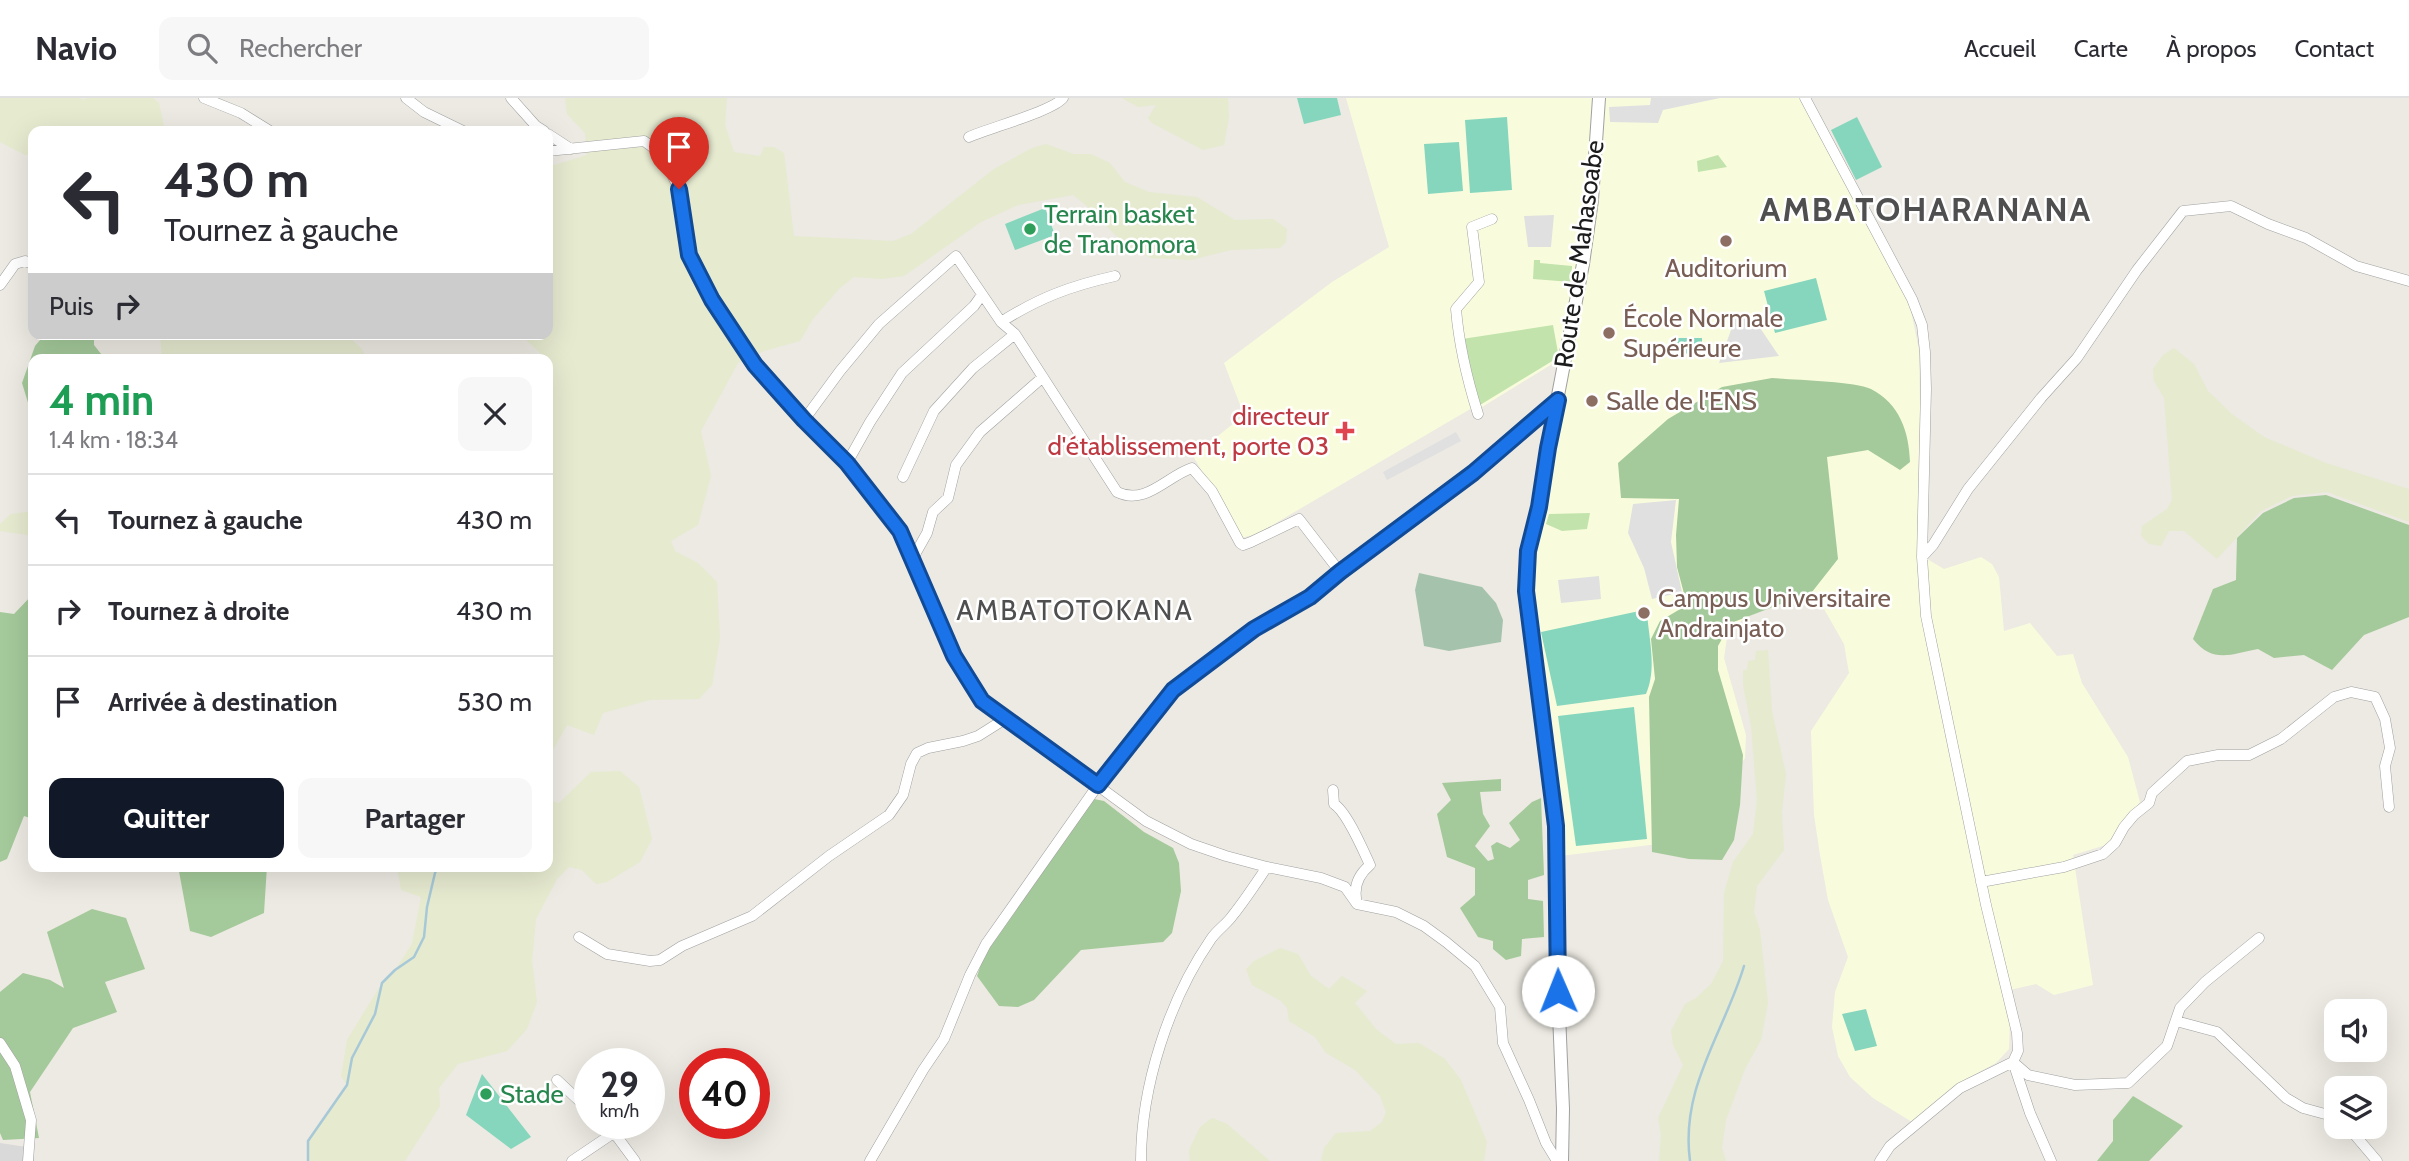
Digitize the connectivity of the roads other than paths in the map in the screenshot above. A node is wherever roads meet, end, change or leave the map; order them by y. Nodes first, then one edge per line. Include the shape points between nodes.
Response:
1 (204, 98) edge
2 (405, 98) edge
3 (511, 98) edge
4 (1063, 98) edge
5 (1600, 98) edge
6 (1805, 98) edge
7 (262, 126) edge
8 (453, 126) edge
9 (536, 126) edge
10 (553, 137) edge
11 (969, 137) dead end
12 (572, 149) junction
13 (553, 151) edge
14 (1492, 219) dead end
15 (28, 262) edge
16 (1115, 276) dead end
17 (2409, 281) edge
18 (0, 285) edge
19 (981, 296) junction
20 (1000, 322) junction
21 (1015, 334) junction
22 (1043, 377) junction
23 (1558, 400) junction
24 (1478, 414) dead end
25 (804, 420) junction
26 (847, 463) junction
27 (903, 477) dead end
28 (1922, 557) junction
29 (913, 558) junction
30 (1340, 572) junction
31 (1004, 719) junction
32 (1098, 785) junction
33 (1333, 790) dead end
34 (2389, 807) dead end
35 (1267, 867) junction
36 (1981, 881) junction
37 (1357, 904) junction
38 (579, 937) dead end
39 (2259, 939) dead end
40 (2176, 1021) junction
41 (0, 1043) edge
42 (2012, 1062) junction
43 (556, 1080) dead end
44 (574, 1096) edge
45 (2324, 1114) edge
46 (605, 1139) edge
47 (619, 1139) edge
48 (2358, 1139) edge
49 (28, 1161) edge
50 (572, 1161) edge
51 (635, 1161) edge
52 (870, 1161) edge
53 (1141, 1161) edge
54 (1560, 1161) edge
55 (1880, 1161) edge
56 (2051, 1161) edge
57 (2377, 1161) edge

1 - 7 street
2 - 8 street
3 - 9 street
4 - 11 street via 1059,104
5 - 23 street, Route de Mahasoabe via 1592,200
6 - 28 street via 1922,326 1926,389
10 - 12 street
12 - 13 street
12 - 25 street via 644,141 662,154 679,189 689,255 712,300 755,365
14 - 24 street via 1472,227 1479,282 1456,309 1466,379
15 - 18 street via 15,264
16 - 20 street via 1050,294
17 - 28 street via 2356,266 2306,238 2231,206 2183,211 2077,358 1968,489
19 - 20 street
19 - 25 street via 956,256 879,324
19 - 26 street via 902,373
20 - 21 street
21 - 22 street
21 - 27 street via 974,368 934,411
22 - 29 street via 980,432 956,465 948,498 933,512 928,533
22 - 30 street via 1118,492 1141,496 1192,468 1212,491 1240,543 1299,519
23 - 30 street via 1473,473
23 - 54 street, Route de Mahasoabe via 1528,551 1526,591 1556,826 1563,1109
25 - 26 street
26 - 29 street via 900,531
28 - 36 street via 1926,616
29 - 31 street via 964,674 982,701
30 - 32 street via 1173,690
31 - 32 street
31 - 38 street via 978,736 917,753 904,795 889,815 752,916 681,946 660,960 607,954
32 - 35 street via 1146,821 1191,844
32 - 52 street via 986,944 944,1038
33 - 37 street via 1334,804 1340,807 1370,865 1357,883
34 - 36 street via 2385,766 2390,747 2385,719 2375,698 2351,692 2334,697 2281,739 2249,755 2187,761 2152,793 2149,803 2103,854 2064,867
35 - 37 street via 1345,887
35 - 53 street via 1232,917 1212,936 1181,987 1148,1096
36 - 42 street via 2017,1033 2018,1051
37 - 54 street via 1396,912 1424,926 1475,966 1500,1007 1503,1043 1546,1143
39 - 40 street via 2205,982 2180,1008
40 - 42 street via 2167,1046 2128,1083 2075,1085 2028,1075
40 - 45 street via 2217,1032 2286,1098
41 - 49 street via 15,1066 31,1120
42 - 55 street via 1960,1088 1890,1146
42 - 56 street
43 - 44 street
46 - 50 street
47 - 51 street
48 - 57 street

